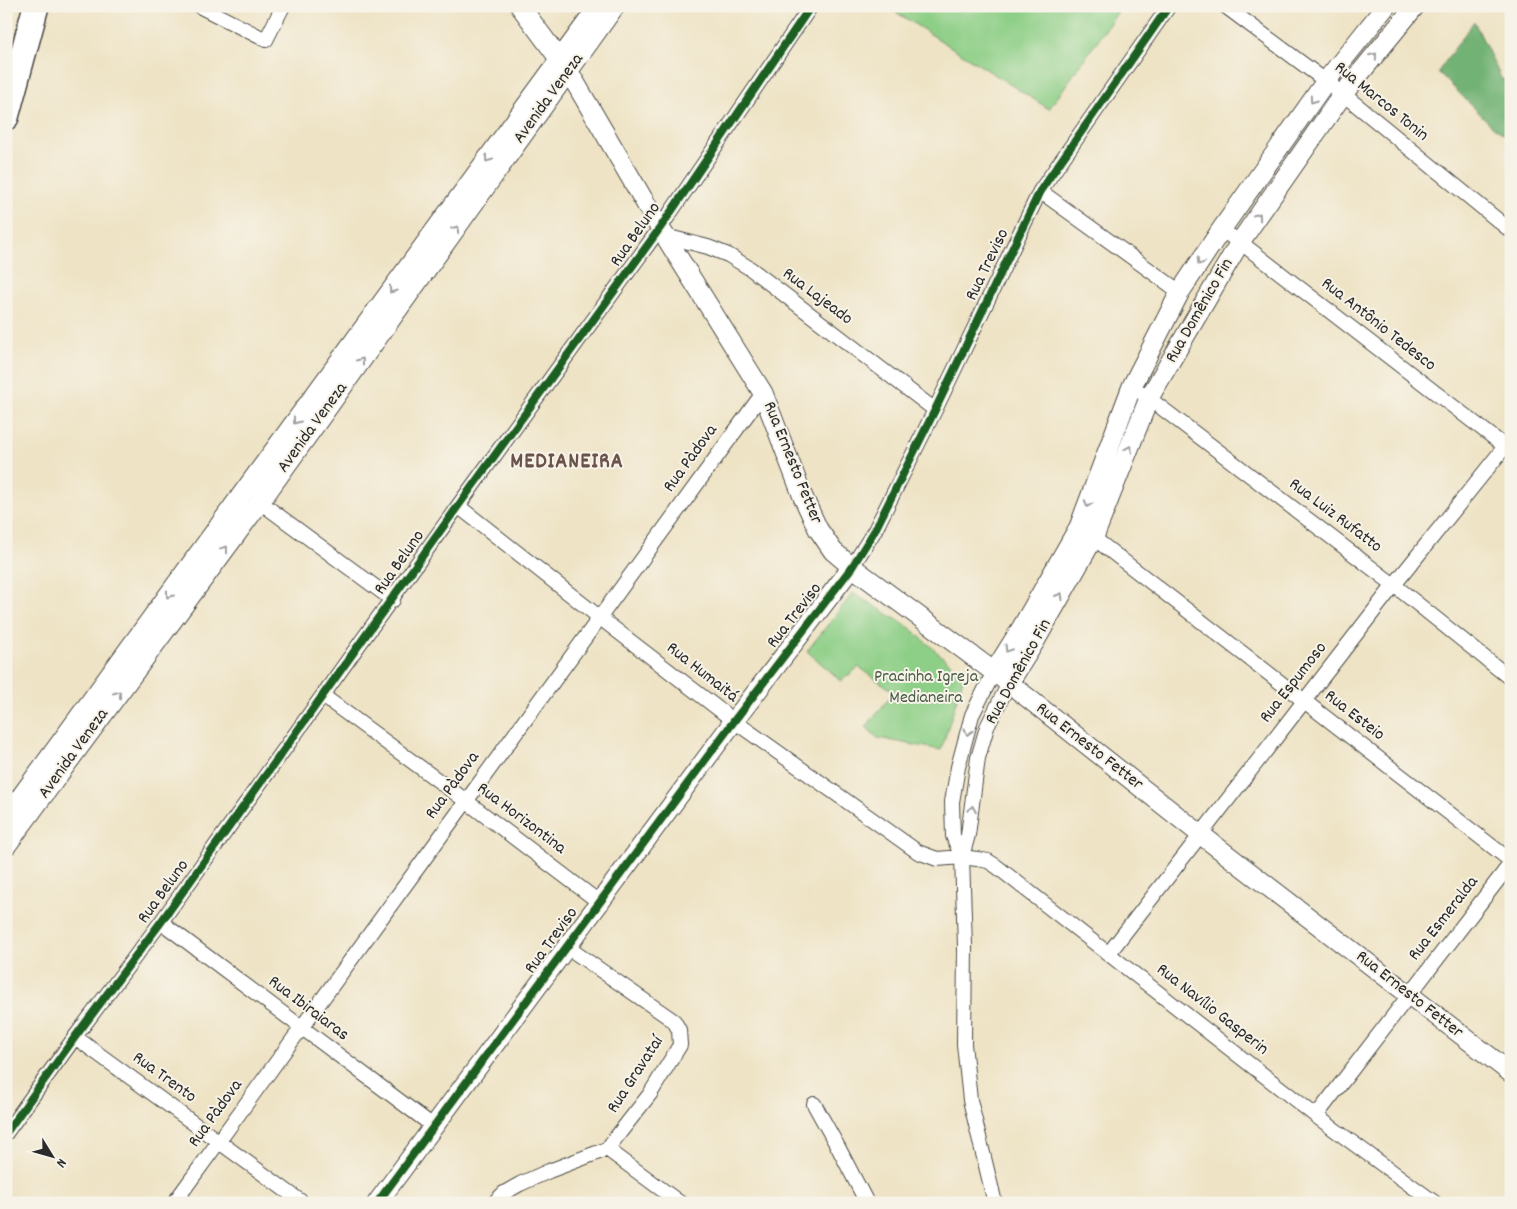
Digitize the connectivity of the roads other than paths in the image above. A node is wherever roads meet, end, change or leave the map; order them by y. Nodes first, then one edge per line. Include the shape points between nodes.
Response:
1 (36, 6) edge
2 (47, 6) edge
3 (199, 6) edge
4 (283, 6) edge
5 (520, 6) edge
6 (599, 6) edge
7 (615, 6) edge
8 (811, 6) edge
9 (1170, 6) edge
10 (1225, 6) edge
11 (1386, 6) edge
12 (1415, 6) edge
13 (565, 65) junction
14 (1326, 81) junction
15 (1343, 94) junction
16 (8, 110) edge
17 (1040, 191) junction
18 (1221, 230) junction
19 (1511, 231) edge
20 (663, 232) junction
21 (1240, 242) junction
22 (1180, 292) junction
23 (1132, 386) junction
24 (763, 393) junction
25 (1149, 398) junction
26 (935, 410) junction
27 (1509, 445) edge
28 (260, 502) junction
29 (458, 506) junction
30 (1087, 532) junction
31 (201, 567) junction
32 (852, 567) junction
33 (1394, 585) junction
34 (393, 600) junction
35 (598, 617) junction
36 (994, 672) junction
37 (1511, 679) edge
38 (1009, 683) junction
39 (323, 696) junction
40 (1304, 700) junction
41 (734, 721) junction
42 (64, 753) junction
43 (466, 801) junction
44 (6, 817) edge
45 (1200, 834) junction
46 (6, 846) edge
47 (962, 857) junction
48 (1511, 862) edge
49 (599, 902) junction
50 (161, 922) junction
51 (567, 947) junction
52 (1109, 953) junction
53 (1409, 995) junction
54 (302, 1028) junction
55 (75, 1037) junction
56 (1511, 1073) edge
57 (814, 1104) dead end
58 (1316, 1116) junction
59 (433, 1126) junction
60 (6, 1133) edge
61 (219, 1142) junction
62 (607, 1149) junction
63 (174, 1203) edge
64 (303, 1203) edge
65 (377, 1203) edge
66 (494, 1203) edge
67 (680, 1203) edge
68 (867, 1203) edge
69 (995, 1203) edge
70 (1435, 1203) edge

1 - 16 highway
2 - 16 main road
3 - 4 street via 266,40
5 - 13 main road, Rua Ernesto Fetter
6 - 13 main road, Avenida Veneza
7 - 13 main road, Avenida Veneza
8 - 20 street, Rua Beluno
9 - 17 street, Rua Treviso
10 - 14 street, Rua Marcos Tonin
11 - 14 main road, Rua Domênico Fin
15 -> 12 main road, Rua Domênico Fin
13 - 20 main road, Rua Ernesto Fetter
28 -> 13 main road, Avenida Veneza
13 -> 31 main road, Avenida Veneza
14 - 15 street, Rua Marcos Tonin
14 -> 18 main road, Rua Domênico Fin
15 - 19 street, Rua Marcos Tonin
21 -> 15 main road, Rua Domênico Fin
17 - 22 street
17 - 26 street, Rua Treviso
18 - 21 street, Rua Antônio Tedesco
18 -> 22 main road, Rua Domênico Fin
20 - 24 main road, Rua Ernesto Fetter
20 - 26 street, Rua Lajeado via 736,259
20 - 29 street, Rua Beluno
21 - 25 main road, Rua Domênico Fin
21 - 27 street, Rua Antônio Tedesco
22 - 23 main road, Rua Domênico Fin
23 - 25 street, Rua Luiz Rufatto
23 -> 30 main road, Rua Domênico Fin
24 - 32 main road, Rua Ernesto Fetter via 818,528 833,551
24 - 35 street, Rua Pàdova
30 -> 25 main road, Rua Domênico Fin
25 - 33 street, Rua Luiz Rufatto
26 - 32 street, Rua Treviso via 875,530
27 - 33 street, Rua Espumoso
31 -> 28 main road, Avenida Veneza
28 - 34 street
29 - 34 street, Rua Beluno
29 - 35 street, Rua Humaitá
30 -> 36 main road, Rua Domênico Fin
38 -> 30 main road, Rua Domênico Fin via 1034,643
30 - 40 street, Rua Esteio
31 - 42 main road, Avenida Veneza
32 - 36 main road, Rua Ernesto Fetter
32 - 41 main road, Rua Treviso
33 - 37 street, Rua Luiz Rufatto
33 - 40 street, Rua Espumoso
34 - 39 street, Rua Beluno
35 - 41 street, Rua Humaitá
35 - 43 street, Rua Pàdova
36 - 38 main road, Rua Ernesto Fetter
36 -> 47 street, Rua Domênico Fin via 972,715 958,767 952,802 953,836
38 - 45 main road, Rua Ernesto Fetter
47 -> 38 street, Rua Domênico Fin via 978,758 987,727
39 - 43 street, Rua Horizontina
39 - 50 street, Rua Beluno
40 - 45 street, Rua Espumoso
40 - 48 street, Rua Esteio
41 - 47 street, Rua Humaitá via 918,852 937,859
41 - 49 main road, Rua Treviso
42 - 44 main road, Avenida Veneza
42 - 46 main road, Avenida Veneza
43 - 49 street, Rua Horizontina
43 - 54 street, Rua Pàdova
45 - 52 street, Rua Espumoso
45 - 53 main road, Rua Ernesto Fetter
47 - 52 street, Rua Navílio Gasperin via 988,861 996,866
47 - 69 street via 964,1044 970,1100
48 - 53 street, Rua Esmeralda
49 - 51 main road, Rua Treviso
50 - 54 street, Rua Ibiraiaras
50 - 55 street, Rua Beluno
51 - 59 main road, Rua Treviso
51 - 62 street, Rua Gravataí via 674,1021 679,1030 680,1045 650,1094
52 - 58 street, Rua Navílio Gasperin
53 - 56 main road, Rua Ernesto Fetter
53 - 58 street, Rua Esmeralda
54 - 59 street, Rua Ibiraiaras
54 - 61 street, Rua Pàdova
55 - 60 street, Rua Beluno
55 - 61 street, Rua Trento
57 - 68 street
58 - 70 street, Rua Navílio Gasperin
59 - 65 main road, Rua Treviso
61 - 63 street, Rua Pàdova
61 - 64 street, Rua Trento
62 - 66 street via 520,1184
62 - 67 street

